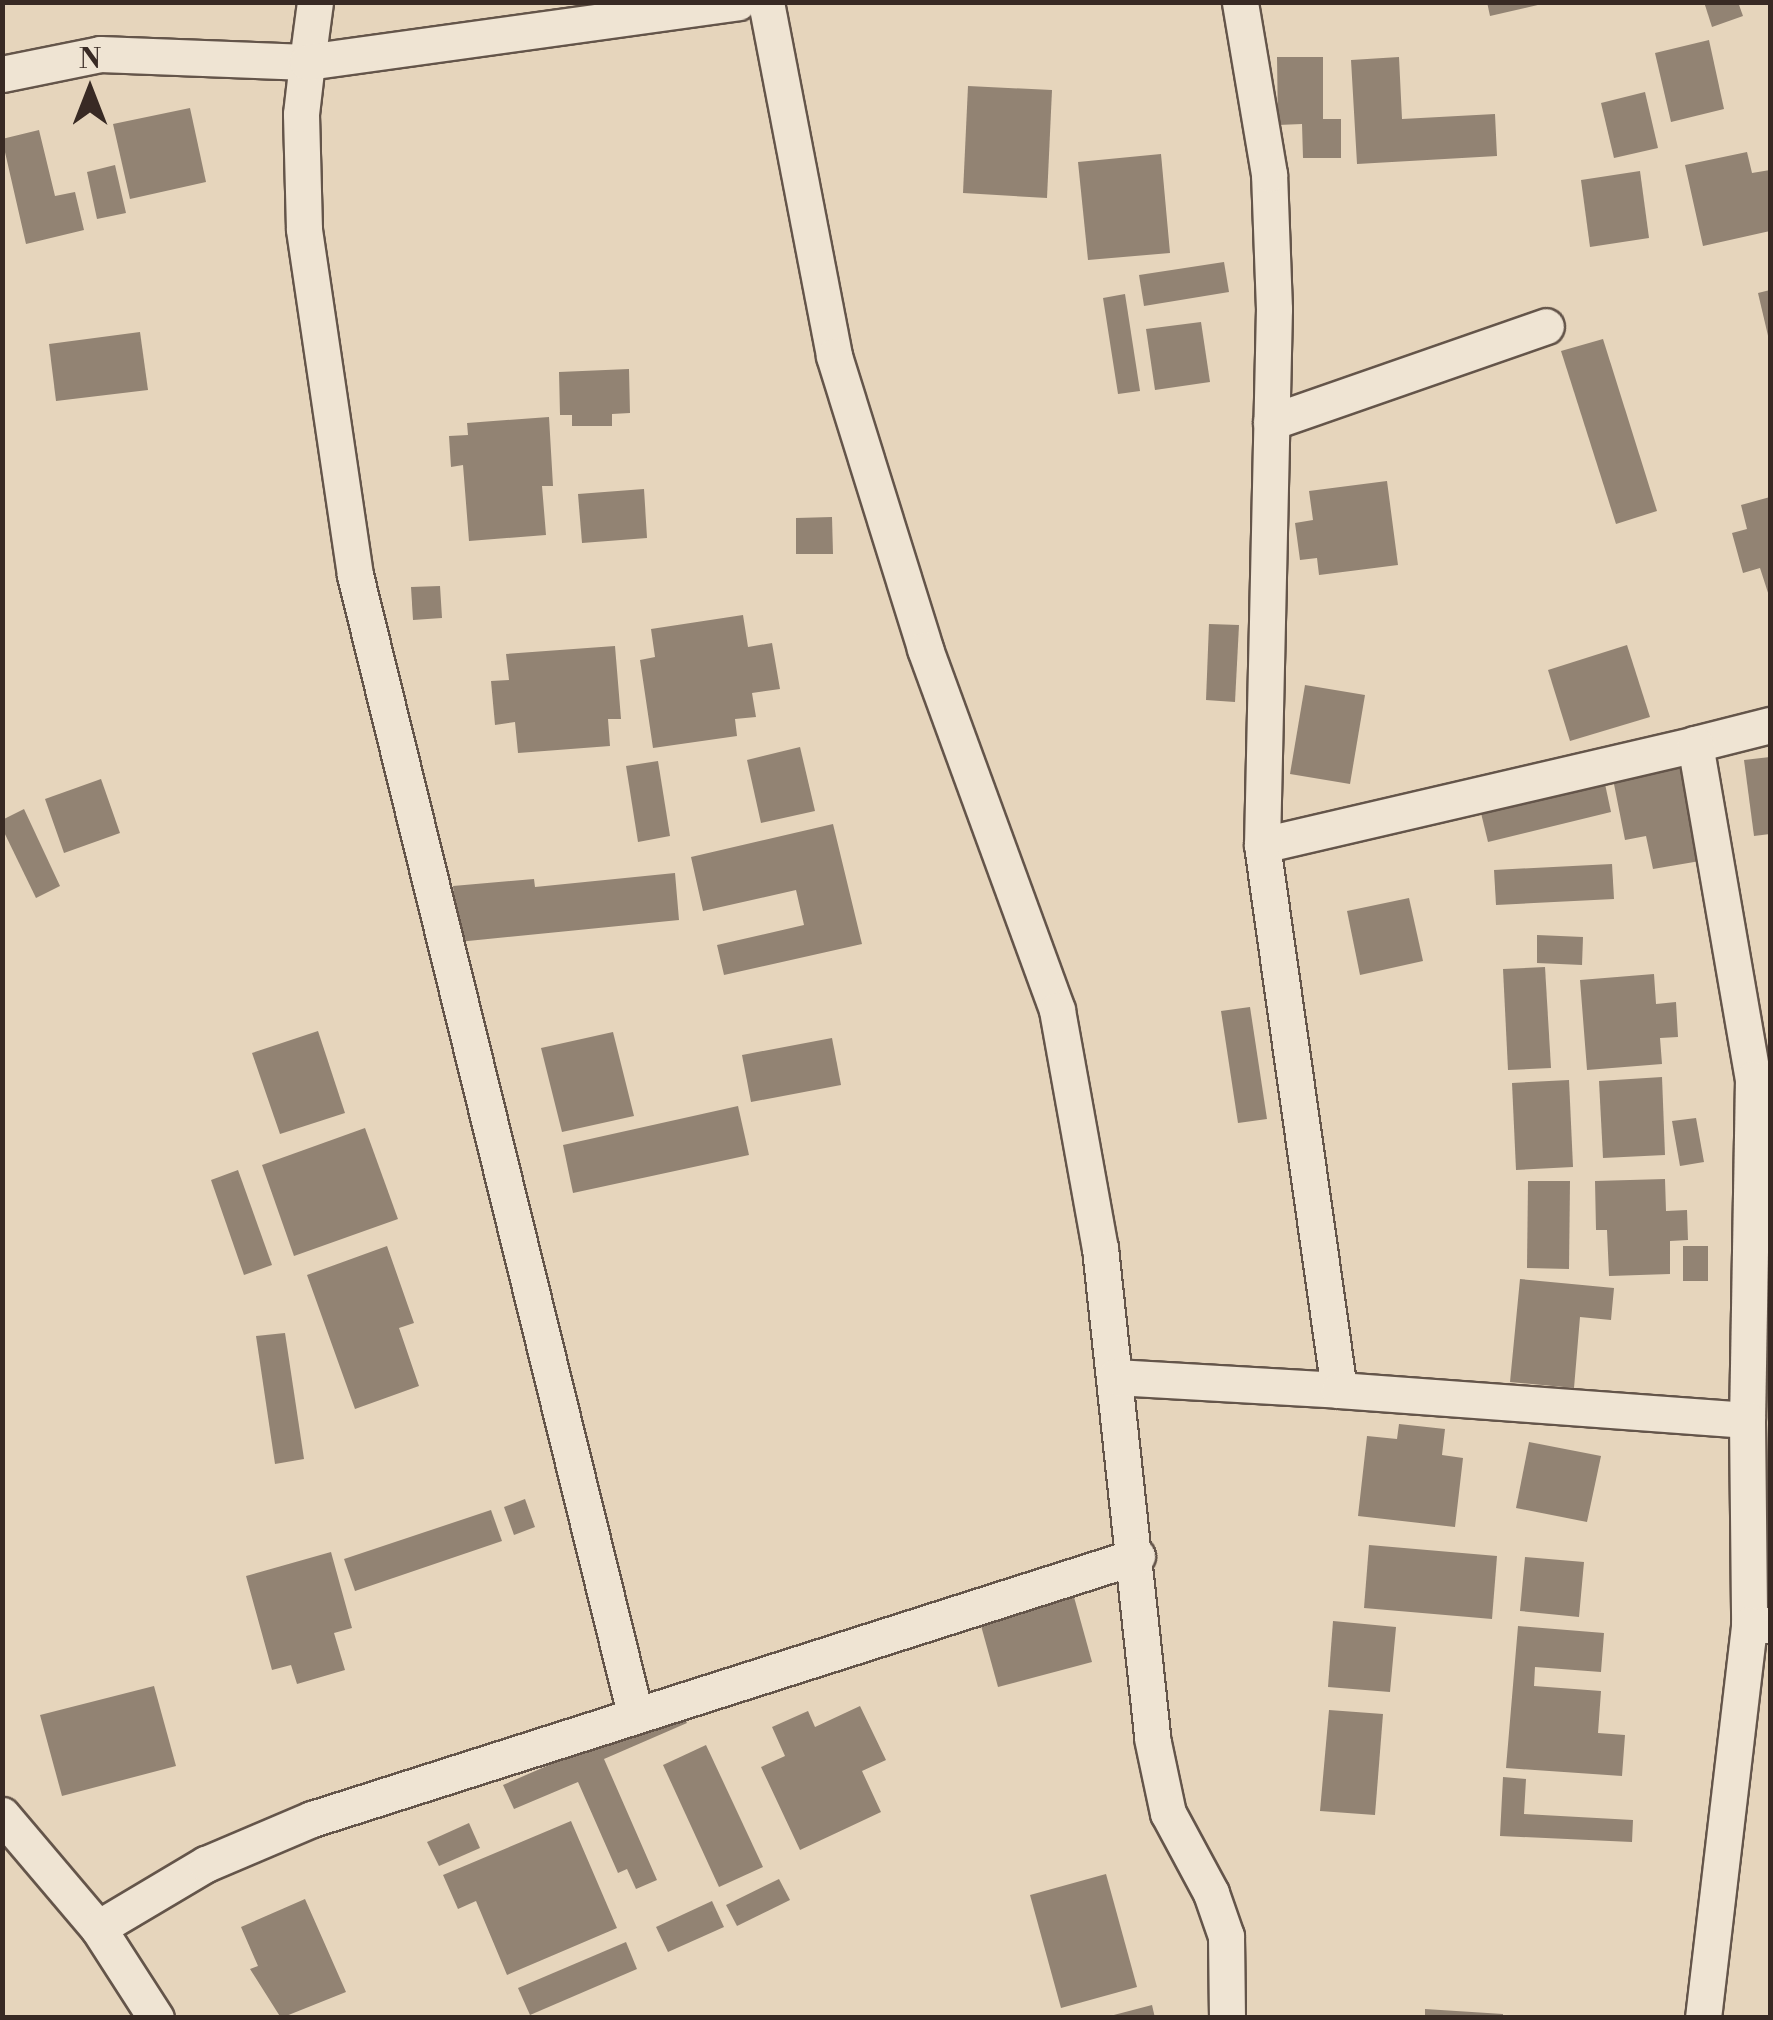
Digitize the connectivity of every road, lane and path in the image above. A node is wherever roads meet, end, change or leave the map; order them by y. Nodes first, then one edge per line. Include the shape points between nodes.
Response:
1 (315, 2) edge
2 (738, 2) edge
3 (766, 2) edge
4 (1240, 2) edge
5 (307, 62) junction
6 (2, 74) edge
7 (1546, 326) dead end
8 (1271, 422) junction
9 (1770, 726) edge
10 (1695, 744) junction
11 (1262, 845) junction
12 (1115, 1376) junction
13 (1339, 1390) junction
14 (1746, 1420) junction
15 (1137, 1556) junction
16 (1760, 1625) edge
17 (635, 1714) junction
18 (2, 1815) edge
19 (98, 1928) junction
20 (156, 2018) edge
21 (1228, 2018) edge
22 (1703, 2018) edge

1 - 5 street
2 - 5 street
3 - 12 street via 834,356 925,649 1057,1010 1100,1248
4 - 8 street via 1269,174
5 - 6 street via 100,54
5 - 17 street via 298,174 355,575
7 - 8 street
8 - 11 street
9 - 10 street
10 - 11 street
10 - 14 street via 1753,1079
11 - 13 street
12 - 13 street
12 - 15 street
13 - 14 street
14 - 16 street
15 - 17 street
15 - 21 street via 1152,1738 1168,1813 1226,1936
16 - 22 street
17 - 19 street via 312,1819 206,1864
18 - 19 street
19 - 20 street

